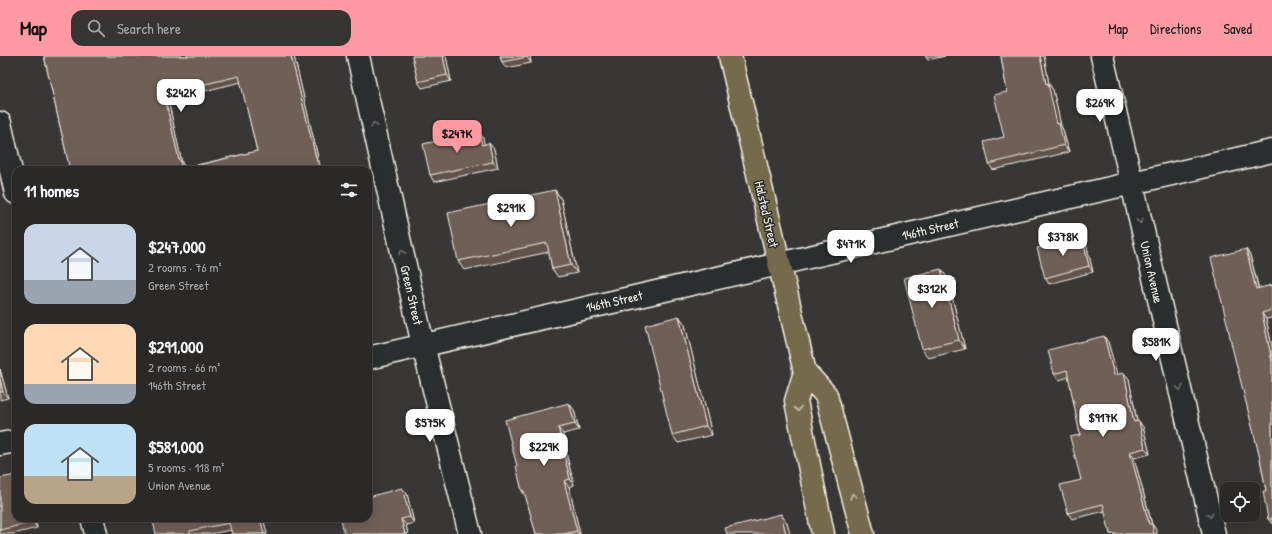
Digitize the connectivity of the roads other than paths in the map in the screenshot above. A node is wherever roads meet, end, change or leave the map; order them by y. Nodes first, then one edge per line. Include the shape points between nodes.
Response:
1 (358, 56) edge
2 (730, 56) edge
3 (1102, 56) edge
4 (0, 123) edge
5 (1272, 151) edge
6 (12, 176) edge
7 (1131, 183) junction
8 (779, 263) junction
9 (423, 345) junction
10 (372, 357) edge
11 (805, 372) junction
12 (12, 442) edge
13 (0, 444) edge
14 (93, 522) edge
15 (96, 534) edge
16 (470, 534) edge
17 (823, 534) edge
18 (863, 534) edge
19 (1214, 534) edge

9 -> 1 street, Green Street
2 - 8 main road, Halsted Street
3 - 7 street, Union Avenue
4 - 6 street
5 - 7 street, 146th Street
7 - 8 street, 146th Street
7 -> 19 street, Union Avenue
8 - 9 street, 146th Street
8 - 11 main road, Halsted Street
9 - 10 street, 146th Street
9 - 16 street, Green Street
11 -> 17 main road via 796,401
18 -> 11 main road, Halsted Street via 826,395
12 - 13 street
14 - 15 street

